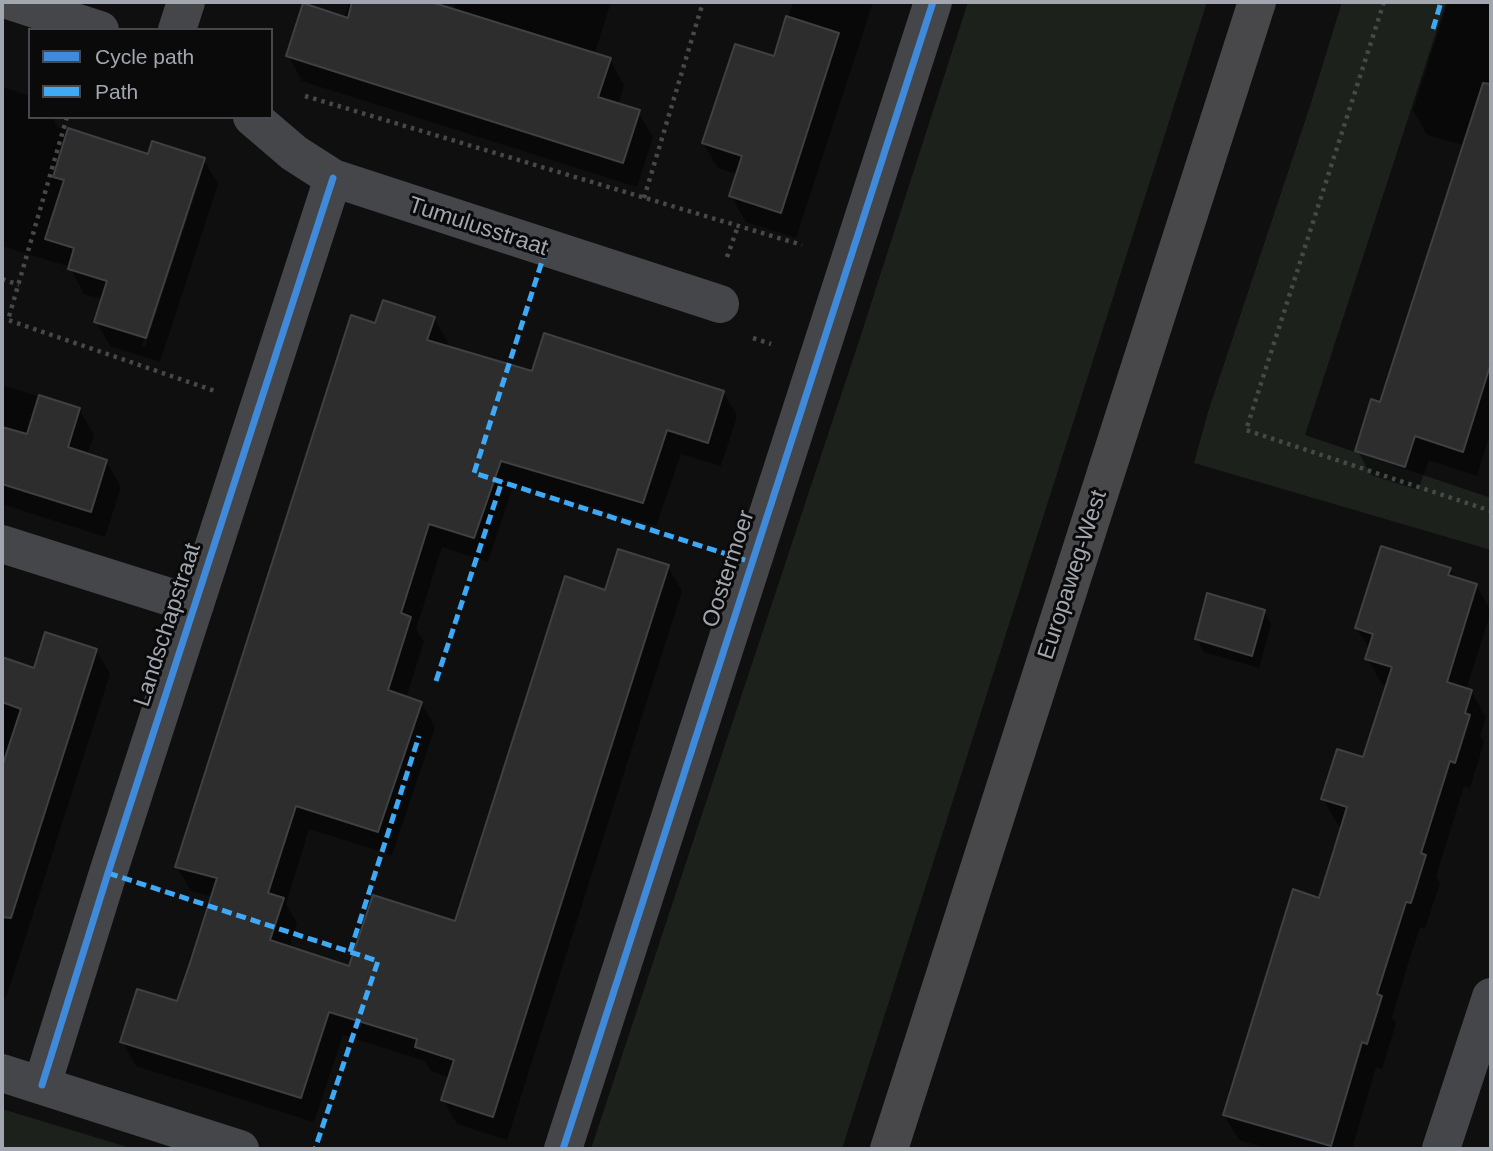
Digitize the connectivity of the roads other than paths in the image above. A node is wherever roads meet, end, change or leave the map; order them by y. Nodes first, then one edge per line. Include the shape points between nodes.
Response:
1 (13, 2) edge
2 (187, 2) edge
3 (933, 2) edge
4 (1257, 2) edge
5 (94, 28) edge
6 (178, 28) edge
7 (254, 119) edge
8 (333, 178) junction
9 (720, 304) road end
10 (2, 544) edge
11 (195, 605) junction
12 (1491, 998) edge
13 (2, 1073) edge
14 (42, 1085) junction
15 (240, 1149) edge
16 (563, 1149) edge
17 (889, 1149) edge
18 (1441, 1149) edge

1 - 5 street
2 - 6 street
3 - 16 street, Oostermoer
4 - 17 main road, Europaweg-West
7 - 8 street, Tumulusstraat
8 - 9 street, Tumulusstraat
8 - 11 street, Landschapstraat
10 - 11 street
11 - 14 street, Landschapstraat
12 - 18 street
13 - 14 street
14 - 15 street

